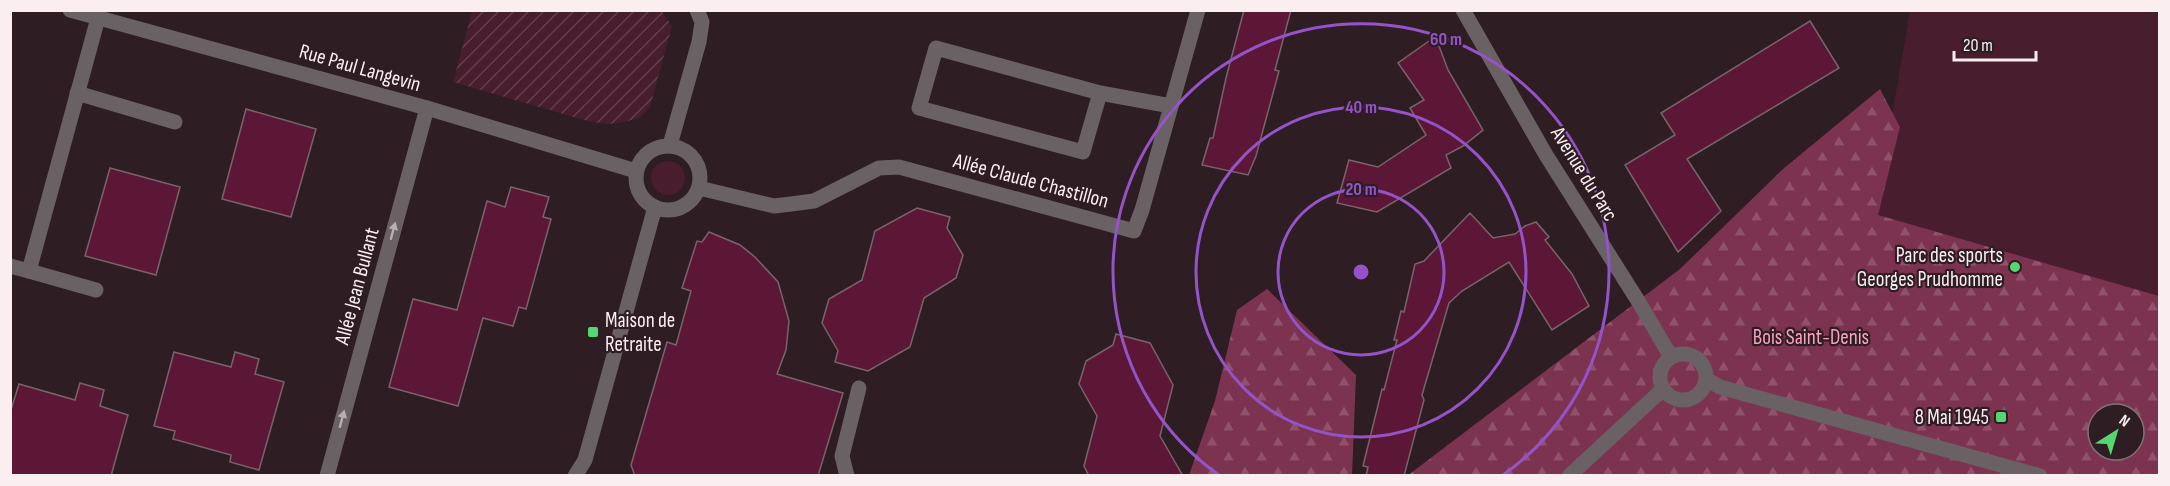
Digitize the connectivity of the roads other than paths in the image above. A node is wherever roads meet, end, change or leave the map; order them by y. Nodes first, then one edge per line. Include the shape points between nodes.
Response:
1 (70, 10) edge
2 (697, 10) edge
3 (1198, 10) edge
4 (1463, 10) edge
5 (99, 18) junction
6 (77, 93) junction
7 (1100, 93) junction
8 (1171, 106) junction
9 (427, 108) junction
10 (175, 122) dead end
11 (670, 145) junction
12 (636, 171) junction
13 (699, 188) junction
14 (655, 207) junction
15 (10, 266) edge
16 (30, 271) junction
17 (96, 290) dead end
18 (1671, 357) junction
19 (1706, 379) junction
20 (860, 388) dead end
21 (1663, 388) junction
22 (585, 460) junction
23 (327, 476) edge
24 (575, 476) edge
25 (587, 476) edge
26 (847, 476) edge
27 (1569, 476) edge
28 (2040, 476) edge

1 - 5 street, Rue Paul Langevin
2 - 11 street via 702,22 699,42
3 - 8 street, Allée Claude Chastillon
4 - 18 street, Avenue du Parc via 1546,155
5 - 6 street
5 - 9 street, Rue Paul Langevin
6 - 10 street
6 - 16 street
7 - 7 street via 1083,152 919,108 936,48
7 - 8 street
8 - 13 street, Allée Claude Chastillon via 1134,231 899,167 879,168 814,201 774,206
9 - 12 street, Rue Paul Langevin
23 -> 9 street, Allée Jean Bullant
11 - 12 street via 645,155
11 - 13 street via 692,155 701,176
12 - 14 street via 641,196
13 - 14 street via 685,206 674,210
14 - 22 street
15 - 16 street
16 - 17 street
18 - 19 street via 1695,357 1705,370
18 - 21 street via 1661,371
19 - 21 street via 1704,388 1688,399 1679,399
19 - 28 street via 1720,387
20 - 26 street via 842,456
21 - 27 street
22 - 24 street
22 - 25 street

